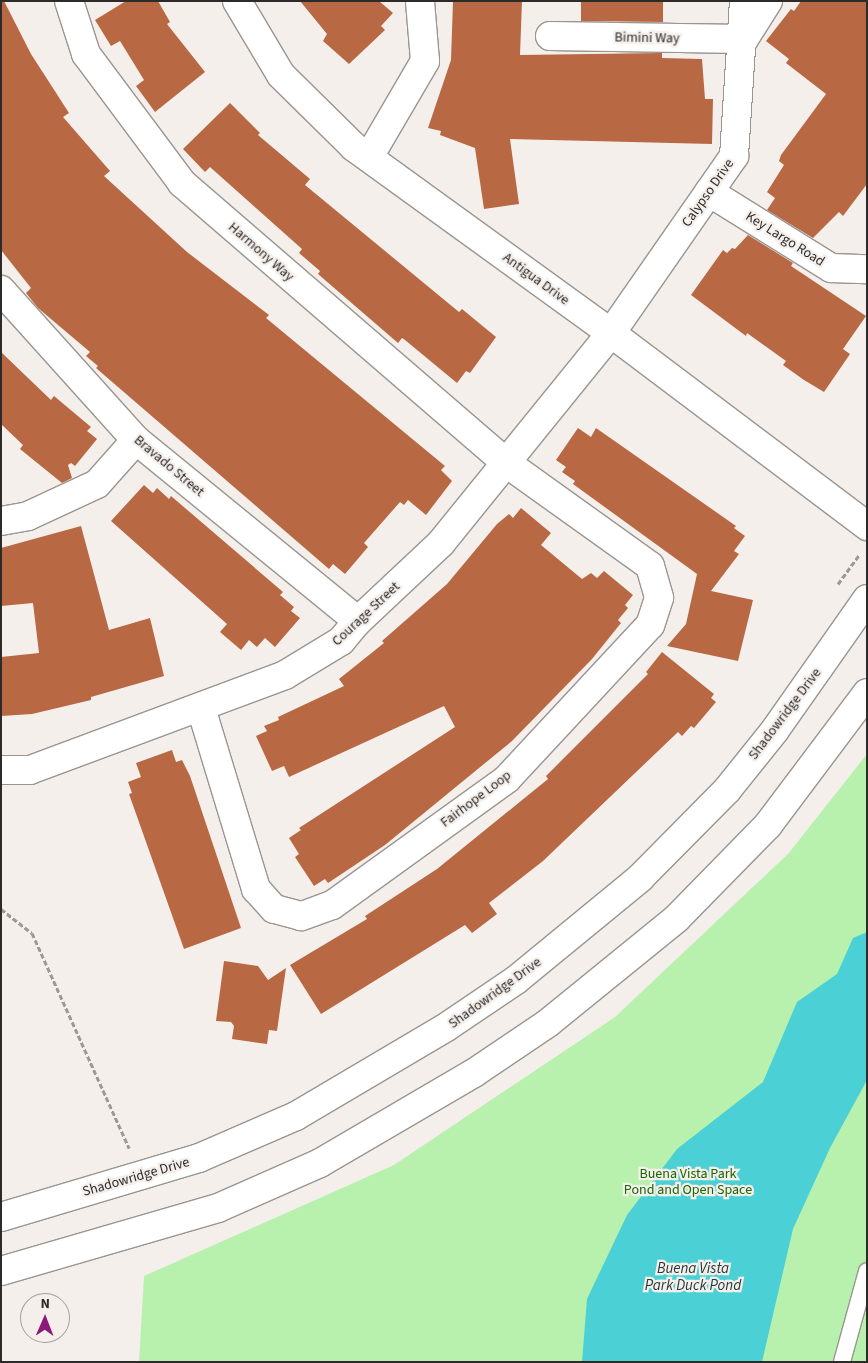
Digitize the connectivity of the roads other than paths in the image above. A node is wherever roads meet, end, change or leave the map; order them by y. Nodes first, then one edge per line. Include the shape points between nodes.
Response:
1 (69, 1) edge
2 (237, 1) edge
3 (420, 1) edge
4 (744, 1) edge
5 (768, 1) edge
6 (550, 36) dead end
7 (744, 39) junction
8 (369, 157) junction
9 (709, 192) junction
10 (867, 269) edge
11 (1, 290) edge
12 (611, 333) junction
13 (136, 440) junction
14 (505, 462) junction
15 (1, 521) edge
16 (864, 538) edge
17 (867, 599) edge
18 (358, 620) junction
19 (867, 693) edge
20 (201, 708) junction
21 (1, 770) edge
22 (1, 1217) edge
23 (867, 1271) edge
24 (1, 1272) edge
25 (842, 1362) edge

1 - 14 street, Harmony Way via 86,54 182,184
2 - 8 street, Antigua Drive via 281,75
3 - 8 street via 426,60
4 - 7 street, Calypso Drive
5 - 7 street
6 - 7 street, Bimini Way
7 - 9 street, Calypso Drive via 734,156
8 - 12 street, Antigua Drive
9 - 10 street, Key Largo Road via 831,268
9 - 12 street, Calypso Drive
11 - 13 street, Bravado Street
12 - 14 street, Courage Street
12 - 16 street, Antigua Drive
13 - 15 street via 97,484 28,516
13 - 18 street, Bravado Street
14 - 18 street, Courage Street via 441,543
14 - 20 street, Fairhope Loop via 650,566 659,598 650,625 507,779 332,906 301,916 274,909 256,889
17 - 22 street, Shadowridge Drive via 775,730 727,790 640,878 516,980 445,1028 296,1116 200,1158
18 - 20 street, Courage Street via 341,641 285,675
19 - 24 street via 768,825 676,918 548,1023 474,1073 320,1163 218,1208
20 - 21 street, Courage Street via 30,770
23 - 25 lane

